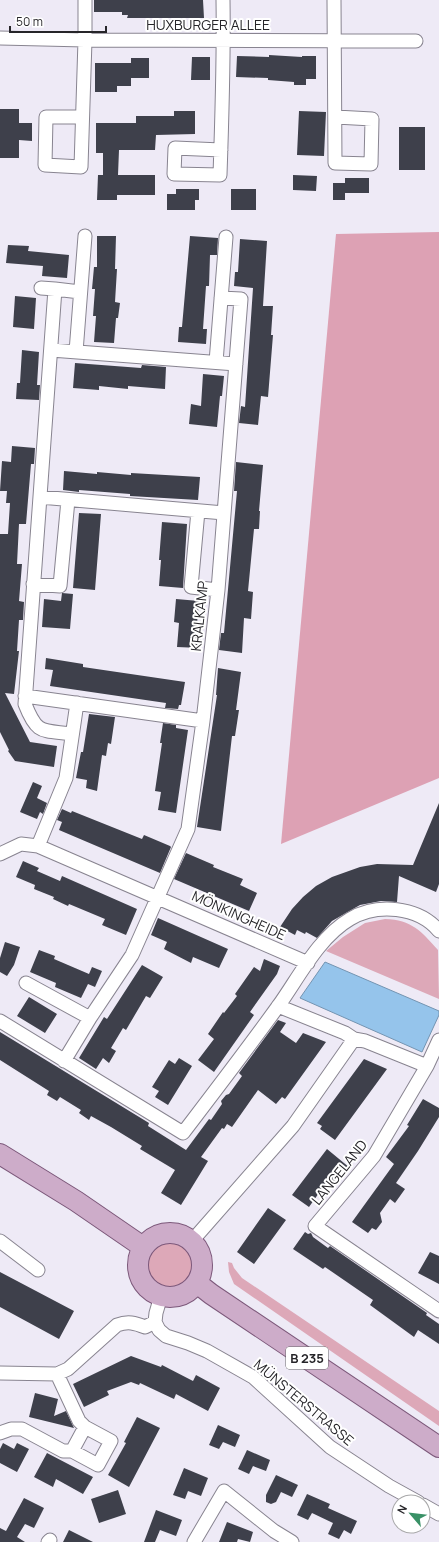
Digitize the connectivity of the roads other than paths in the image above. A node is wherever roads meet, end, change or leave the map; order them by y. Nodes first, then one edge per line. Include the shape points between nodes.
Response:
1 (85, 0) edge
2 (223, 0) edge
3 (334, 0) edge
4 (0, 38) edge
5 (85, 40) junction
6 (223, 40) junction
7 (333, 41) junction
8 (416, 41) dead end
9 (82, 117) junction
10 (336, 117) dead end
11 (221, 150) dead end
12 (85, 236) dead end
13 (226, 237) dead end
14 (41, 288) dead end
15 (55, 289) junction
16 (80, 292) junction
17 (221, 298) junction
18 (51, 350) junction
19 (76, 352) junction
20 (216, 362) junction
21 (236, 364) junction
22 (40, 497) junction
23 (68, 500) junction
24 (198, 511) junction
25 (224, 513) junction
26 (34, 584) junction
27 (218, 590) junction
28 (25, 696) junction
29 (77, 703) junction
30 (203, 721) junction
31 (72, 734) junction
32 (38, 846) junction
33 (0, 854) edge
34 (156, 896) junction
35 (439, 931) edge
36 (308, 963) junction
37 (26, 983) dead end
38 (278, 1006) junction
39 (90, 1018) junction
40 (0, 1021) edge
41 (354, 1039) junction
42 (439, 1040) edge
43 (64, 1061) junction
44 (427, 1066) junction
45 (0, 1154) edge
46 (0, 1241) edge
47 (192, 1241) junction
48 (143, 1247) junction
49 (38, 1270) dead end
50 (197, 1283) junction
51 (161, 1296) junction
52 (439, 1311) edge
53 (155, 1322) junction
54 (0, 1373) edge
55 (57, 1374) junction
56 (85, 1427) junction
57 (0, 1433) edge
58 (439, 1447) edge
59 (72, 1451) junction
60 (404, 1494) edge
61 (194, 1542) edge
62 (292, 1542) edge

1 - 5 street
2 - 6 street
3 - 7 street
4 - 5 street, HUXBURGER ALLEE
5 - 6 street, HUXBURGER ALLEE
5 - 9 street
6 - 7 street, HUXBURGER ALLEE
6 - 11 street
7 - 8 street, HUXBURGER ALLEE
7 - 10 street
9 - 9 street via 81,167 45,165 46,117
12 - 16 street
13 - 17 street
14 - 15 street
15 - 16 street
15 - 18 street
16 - 19 street
17 - 20 street
17 - 21 street, KRALKAMP via 241,299
18 - 19 street
18 - 22 street
19 - 20 street
20 - 21 street
21 - 25 street, KRALKAMP
22 - 23 street
22 - 26 street
23 - 24 street
23 - 26 street via 60,586
24 - 25 street
24 - 27 street via 191,587
25 - 27 street, KRALKAMP
26 - 28 street
27 - 30 street, KRALKAMP
28 - 29 street
28 - 31 street via 25,704 36,726 43,730
29 - 30 street
29 - 31 street
30 - 34 street, KRALKAMP via 188,829
31 - 32 street via 66,778
32 - 33 street via 21,844
32 - 34 street, MÖNKINGHEIDE
34 - 36 street, MÖNKINGHEIDE
34 - 39 street via 132,955
35 - 36 street via 416,915 388,909 373,910 349,920 338,928 325,940
36 - 38 street
37 - 39 street
38 - 41 street
38 - 43 street via 183,1133
39 - 43 street
40 - 43 street
41 - 44 street
41 - 47 street via 293,1126
42 - 44 street, LANGELAND
44 - 52 street, LANGELAND via 374,1156 316,1226
45 - 48 main road via 76,1201
46 - 49 street
47 - 48 main road via 180,1234 166,1233 153,1237
47 - 50 main road via 199,1250 202,1261 202,1272
48 - 51 main road via 137,1266 140,1277 144,1285
50 - 51 main road via 188,1293 175,1297
50 - 58 main road, B 235
51 - 53 street
53 - 55 street via 145,1327 132,1322 117,1325 68,1369
53 - 60 street, MÜNSTERSTRASSE via 166,1336 188,1342 253,1377 330,1448
54 - 55 street
55 - 56 street
56 - 59 street
56 - 59 street via 111,1441 98,1465
57 - 59 street via 22,1429 63,1451
61 - 62 street via 224,1490

